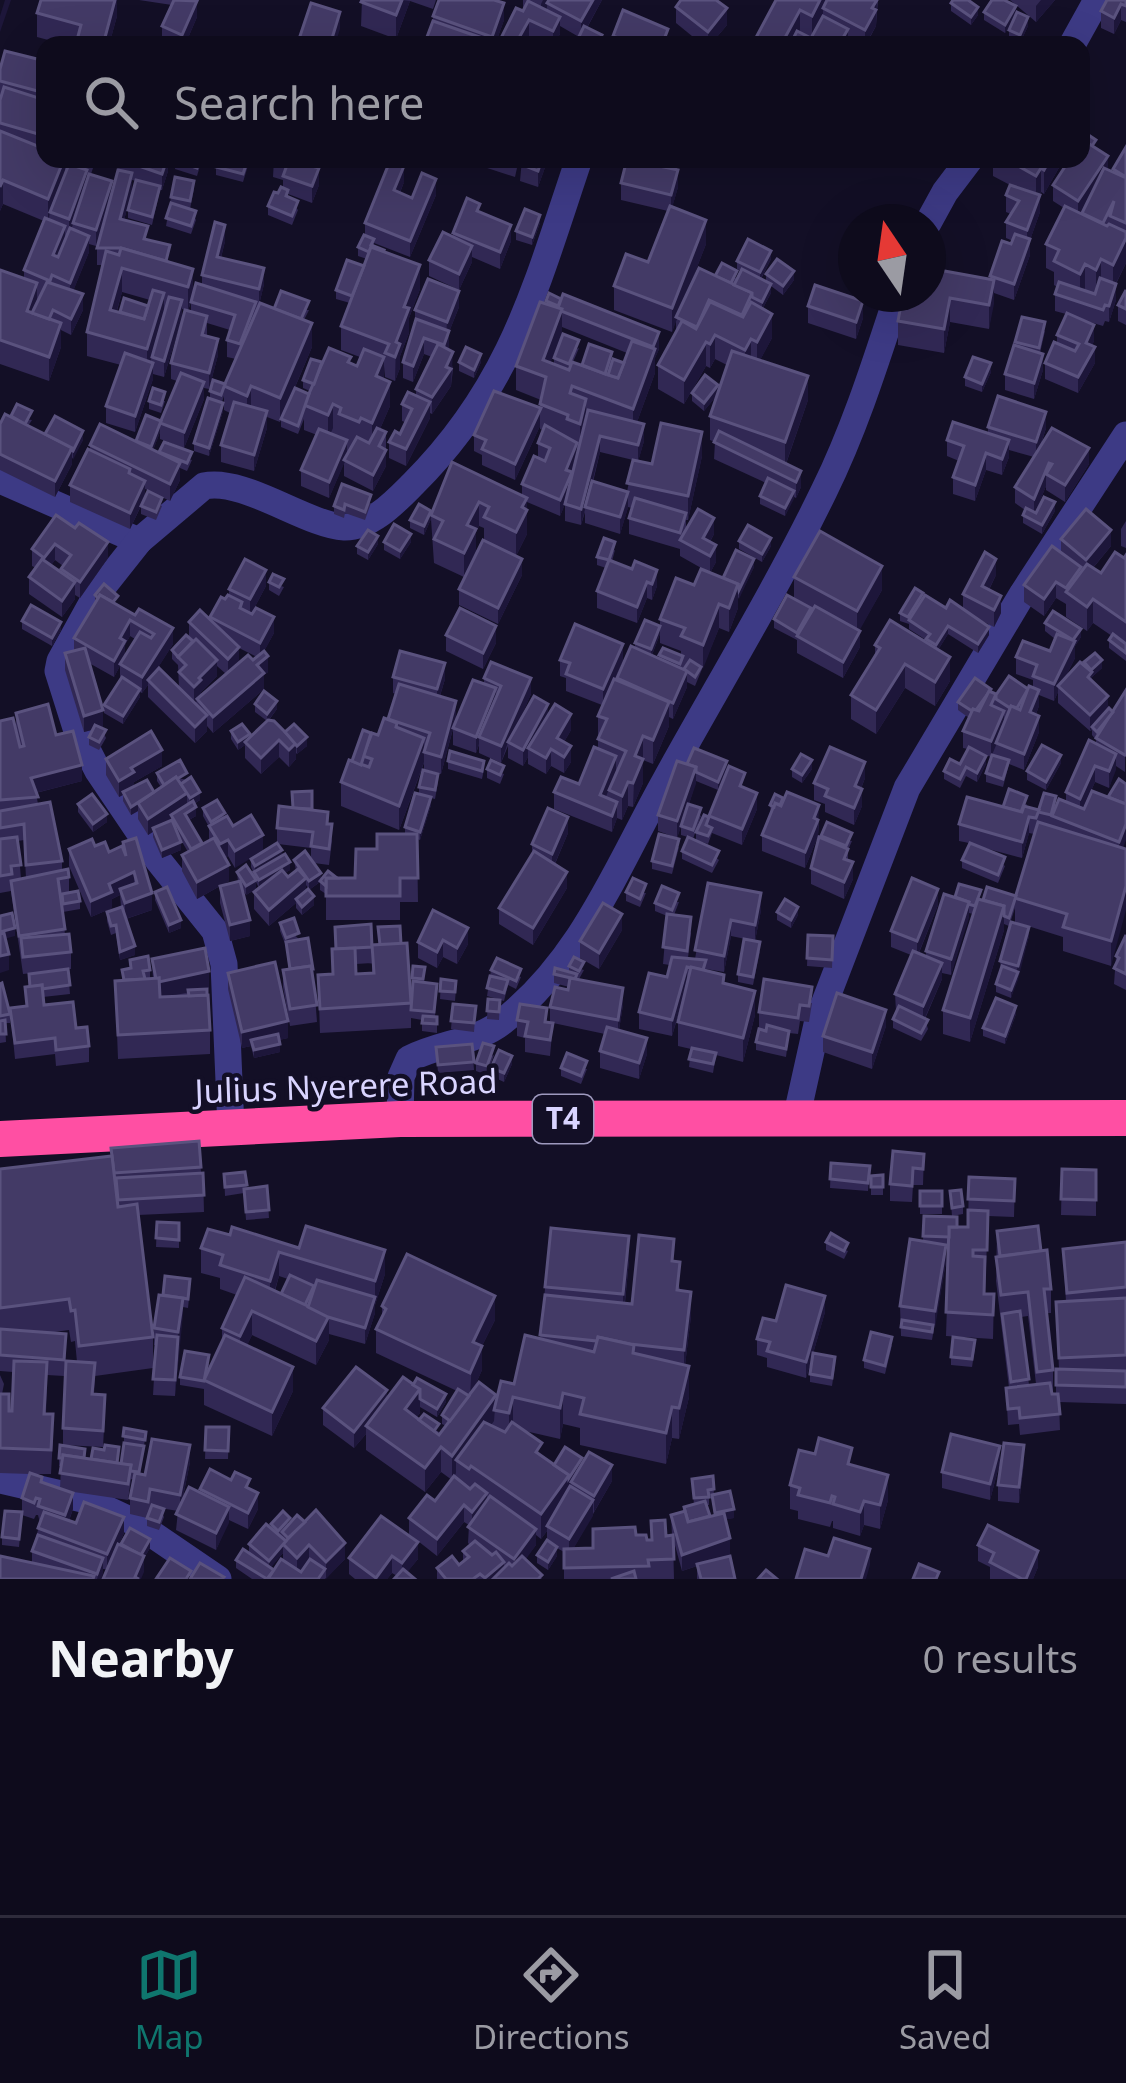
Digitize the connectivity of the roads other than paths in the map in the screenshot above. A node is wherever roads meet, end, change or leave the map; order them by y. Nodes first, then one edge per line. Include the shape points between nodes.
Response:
1 (1096, 0) edge
2 (1077, 36) edge
3 (576, 168) edge
4 (963, 168) edge
5 (938, 204) edge
6 (892, 312) edge
7 (1126, 435) edge
8 (0, 480) edge
9 (139, 541) junction
10 (1126, 1118) edge
11 (400, 1119) junction
12 (796, 1119) junction
13 (231, 1128) junction
14 (0, 1139) edge
15 (0, 1480) edge
16 (218, 1579) edge

1 - 2 street
3 - 9 street via 549,258 488,392 440,458 385,510 344,527 214,484
4 - 5 street
6 - 11 street via 825,490 605,900 499,1024 409,1058
7 - 12 street via 907,788 818,1020
8 - 9 street
9 - 13 street via 97,594 58,671 98,772 215,931 224,964
10 - 12 highway, Julius Nyerere Road / T4
11 - 12 highway, Julius Nyerere Road / T4
11 - 13 highway, Julius Nyerere Road / T4
13 - 14 highway, Julius Nyerere Road / T4
15 - 16 street via 87,1500

